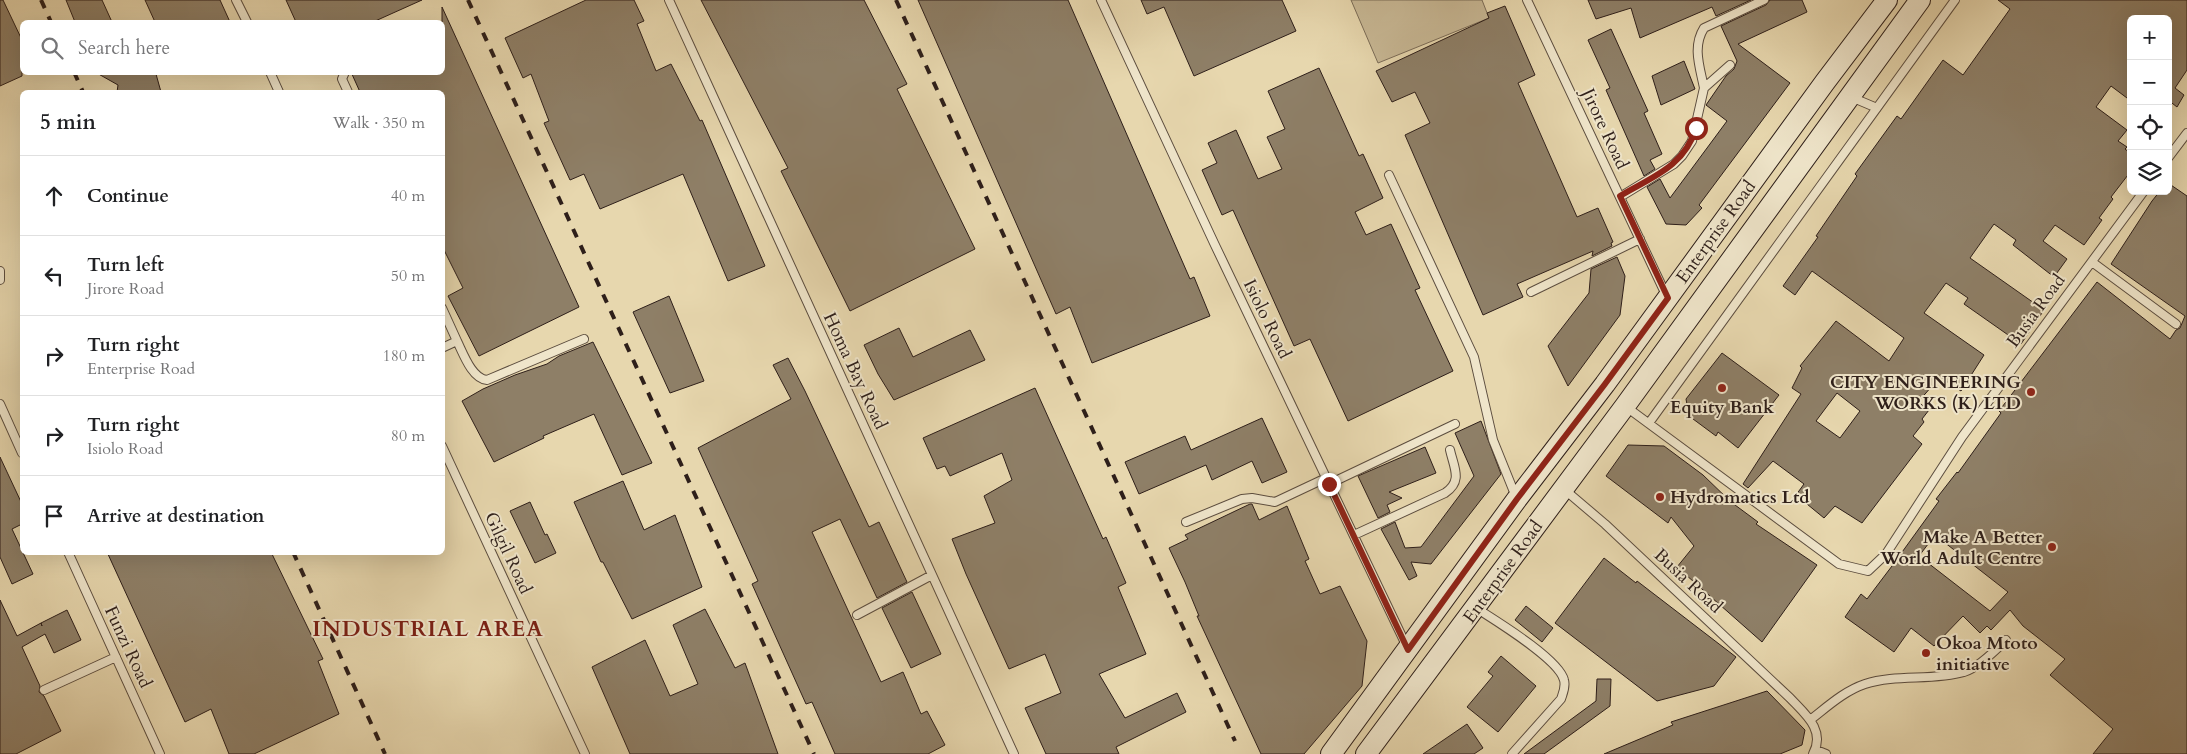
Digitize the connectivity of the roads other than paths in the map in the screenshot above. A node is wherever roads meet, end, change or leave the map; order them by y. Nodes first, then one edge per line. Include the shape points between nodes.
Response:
1 (236, 0) edge
2 (669, 0) edge
3 (1101, 0) edge
4 (1527, 0) edge
5 (1764, 0) edge
6 (1887, 0) edge
7 (1920, 0) edge
8 (1955, 0) edge
9 (246, 20) edge
10 (1730, 65) dead end
11 (271, 75) edge
12 (344, 75) edge
13 (1704, 88) junction
14 (278, 90) edge
15 (347, 90) edge
16 (1850, 96) junction
17 (1877, 108) junction
18 (2187, 133) edge
19 (2172, 153) edge
20 (1389, 175) dead end
21 (2141, 195) edge
22 (1620, 196) junction
23 (1640, 239) junction
24 (2092, 262) junction
25 (0, 271) edge
26 (0, 280) edge
27 (1531, 292) dead end
28 (1668, 298) junction
29 (445, 315) edge
30 (2176, 324) dead end
31 (584, 339) dead end
32 (457, 341) junction
33 (445, 347) edge
34 (0, 404) edge
35 (1625, 406) junction
36 (1649, 423) junction
37 (1455, 424) dead end
38 (20, 449) edge
39 (1450, 450) dead end
40 (445, 452) edge
41 (1328, 481) junction
42 (1563, 489) junction
43 (1517, 499) junction
44 (1186, 522) dead end
45 (1354, 536) junction
46 (69, 555) edge
47 (932, 575) junction
48 (1445, 600) junction
49 (1472, 614) junction
50 (857, 615) dead end
51 (2006, 640) dead end
52 (1408, 650) junction
53 (116, 657) junction
54 (44, 690) dead end
55 (1810, 720) junction
56 (1815, 752) edge
57 (160, 754) edge
58 (585, 754) edge
59 (1014, 754) edge
60 (1331, 754) edge
61 (1366, 754) edge
62 (1512, 754) edge
63 (1826, 754) edge

1 - 9 lane
2 - 47 lane, Homa Bay Road
3 - 41 lane, Isiolo Road
4 - 22 lane, Jirore Road
5 - 13 lane via 1704,28 1697,52
6 - 28 main road, Enterprise Road
7 - 16 main road, Enterprise Road
8 - 17 lane
10 - 13 lane
11 - 14 lane
12 - 15 lane via 342,79
13 - 22 lane via 1692,141 1682,156
16 - 17 lane
16 - 35 main road, Enterprise Road
17 - 36 lane
18 - 19 lane
20 - 43 lane via 1474,357 1491,435
21 - 24 lane, Busia Road
22 - 23 lane, Jirore Road
23 - 27 lane
23 - 28 lane, Jirore Road
24 - 30 lane
24 - 36 lane, Busia Road via 1958,444 1886,554 1868,571 1839,564
25 - 26 lane
28 - 43 main road, Enterprise Road
29 - 32 lane
31 - 32 lane via 487,380 475,375
32 - 33 lane
34 - 38 lane
35 - 36 lane
35 - 42 main road, Enterprise Road
37 - 41 lane
39 - 45 lane via 1457,478 1454,487
40 - 58 lane, Gilgil Road
41 - 44 lane via 1275,502 1242,499
41 - 45 lane, Isiolo Road
42 - 49 main road, Enterprise Road
42 - 55 lane, Busia Road via 1605,524
43 - 48 main road, Enterprise Road
45 - 52 lane, Isiolo Road
46 - 53 lane, Funzi Road
47 - 50 lane
47 - 59 lane, Homa Bay Road
48 - 49 main road
48 - 52 main road, Enterprise Road
49 - 61 main road, Enterprise Road
49 - 62 lane via 1547,658 1564,680 1561,699
51 - 55 lane via 1965,672 1865,684 1842,695
52 - 60 main road, Enterprise Road
53 - 54 lane
53 - 57 lane, Funzi Road
55 - 56 lane via 1818,740
56 - 63 lane

